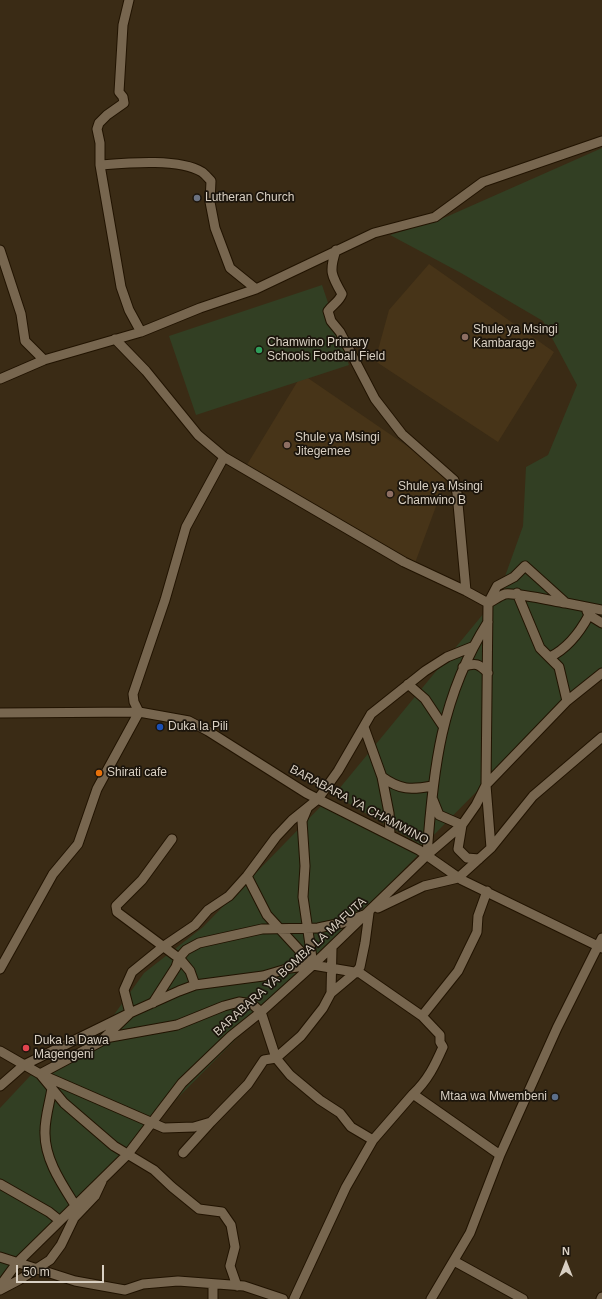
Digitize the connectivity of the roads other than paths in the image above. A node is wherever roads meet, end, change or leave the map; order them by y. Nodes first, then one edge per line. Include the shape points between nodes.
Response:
1 (129, 0) edge
2 (602, 141) edge
3 (100, 165) junction
4 (0, 250) edge
5 (336, 250) junction
6 (256, 289) junction
7 (141, 332) junction
8 (115, 340) junction
9 (44, 360) junction
10 (0, 379) edge
11 (224, 457) junction
12 (466, 591) junction
13 (518, 593) junction
14 (488, 604) junction
15 (566, 604) junction
16 (584, 606) junction
17 (602, 610) edge
18 (589, 615) junction
19 (489, 621) junction
20 (602, 623) edge
21 (472, 647) junction
22 (550, 658) junction
23 (463, 667) junction
24 (488, 673) junction
25 (602, 673) edge
26 (408, 684) junction
27 (567, 701) junction
28 (139, 712) junction
29 (0, 713) edge
30 (443, 726) junction
31 (364, 727) junction
32 (602, 737) edge
33 (382, 777) junction
34 (486, 785) junction
35 (432, 786) junction
36 (431, 795) junction
37 (318, 799) junction
38 (307, 809) junction
39 (462, 825) junction
40 (390, 835) junction
41 (172, 839) dead end
42 (491, 848) junction
43 (427, 855) junction
44 (479, 859) junction
45 (247, 876) junction
46 (458, 878) junction
47 (487, 891) junction
48 (368, 913) junction
49 (278, 928) junction
50 (306, 928) junction
51 (600, 944) edge
52 (164, 946) junction
53 (332, 948) junction
54 (179, 958) junction
55 (313, 965) junction
56 (330, 968) junction
57 (0, 969) edge
58 (356, 972) junction
59 (195, 985) junction
60 (331, 993) junction
61 (153, 1004) junction
62 (261, 1012) junction
63 (130, 1013) junction
64 (422, 1016) junction
65 (105, 1038) junction
66 (0, 1051) edge
67 (276, 1058) junction
68 (24, 1065) junction
69 (40, 1074) junction
70 (0, 1086) edge
71 (52, 1088) junction
72 (413, 1094) junction
73 (152, 1122) junction
74 (211, 1122) junction
75 (373, 1140) junction
76 (183, 1153) dead end
77 (128, 1154) junction
78 (500, 1155) junction
79 (105, 1175) junction
80 (0, 1184) edge
81 (75, 1205) junction
82 (59, 1220) junction
83 (0, 1257) edge
84 (454, 1261) junction
85 (17, 1263) junction
86 (37, 1269) junction
87 (213, 1285) junction
88 (0, 1286) edge
89 (237, 1286) junction
90 (0, 1290) edge
91 (125, 1290) junction
92 (122, 1299) edge
93 (213, 1299) edge
94 (283, 1299) edge
95 (294, 1299) edge
96 (431, 1299) edge
97 (523, 1299) edge

1 - 3 street via 122,25 119,92 124,103 99,123 97,129
2 - 5 street via 483,182 435,216 374,233
3 - 6 street via 145,162 178,165 202,172 211,181 210,202 215,228 230,268
3 - 7 street via 121,287 129,310
4 - 9 street via 21,314 25,341
5 - 6 street
5 - 12 street via 331,274 342,294 339,301 328,311 331,321 340,332 380,405 402,434 454,480 458,493
6 - 7 street
7 - 8 street
8 - 9 street
8 - 11 street via 146,371 198,436
9 - 10 street
11 - 12 street via 404,562
11 - 28 street via 186,527 165,600 133,694
12 - 14 street
13 - 14 street via 504,594
13 - 15 street
13 - 22 street via 540,648
14 - 15 street via 497,586 514,577 525,566
14 - 19 street
15 - 16 street
16 - 17 street
16 - 18 street
18 - 20 street
18 - 22 street via 582,628 562,651
19 - 21 street
19 - 24 street
21 - 23 street
21 - 26 street via 447,657
22 - 27 street via 559,667
23 - 24 street via 473,663 480,665
23 - 30 street
24 - 34 street
25 - 27 street, BARABARA YA BOMBA LA MAFUTA
26 - 30 street via 425,699
26 - 31 street via 371,714
27 - 34 street, BARABARA YA BOMBA LA MAFUTA
28 - 29 street, BARABARA YA CHAMWINO
28 - 37 street, BARABARA YA CHAMWINO via 189,721 208,730
28 - 57 street via 97,789 78,844 53,874
30 - 35 street
31 - 33 street
31 - 37 street
32 - 42 street via 533,796
33 - 35 street via 394,785 413,789
33 - 40 street via 389,813
34 - 39 street, BARABARA YA BOMBA LA MAFUTA
34 - 42 street
35 - 36 street
36 - 39 street via 439,815
36 - 43 street
37 - 38 street
37 - 40 street, BARABARA YA CHAMWINO
38 - 45 street via 276,837
38 - 50 street via 302,821
39 - 43 street, BARABARA YA BOMBA LA MAFUTA
39 - 44 street via 458,849 467,858
40 - 43 street, BARABARA YA CHAMWINO
41 - 52 street via 142,880 116,906 118,912
42 - 44 street
43 - 46 street, BARABARA YA CHAMWINO
43 - 48 street, BARABARA YA BOMBA LA MAFUTA
44 - 46 street
45 - 49 street via 267,915
45 - 52 street via 229,896 208,910 195,925
46 - 47 street, BARABARA YA CHAMWINO
46 - 48 street via 424,886
47 - 51 street, BARABARA YA CHAMWINO
47 - 64 street via 478,916 476,932 458,971
48 - 50 street via 342,923
48 - 53 street, BARABARA YA BOMBA LA MAFUTA
48 - 58 street via 365,943 360,967
49 - 50 street
49 - 54 street via 262,929 199,943 186,950
49 - 55 street
50 - 55 street
51 - 78 street via 557,1028
52 - 54 street
52 - 63 street via 132,972 124,990
53 - 55 street, BARABARA YA BOMBA LA MAFUTA
53 - 56 street
54 - 59 street via 190,971
54 - 61 street
55 - 56 street
55 - 59 street via 262,976
55 - 62 street, BARABARA YA BOMBA LA MAFUTA
56 - 58 street
56 - 60 street
58 - 60 street
58 - 64 street
59 - 61 street
60 - 67 street via 324,1008 301,1036
61 - 63 street
62 - 65 street via 252,1004 239,1002 177,1025
62 - 67 street
62 - 73 street, BARABARA YA BOMBA LA MAFUTA via 182,1083
63 - 65 street
63 - 68 street
64 - 72 street via 440,1035 443,1047 436,1066
65 - 69 street
66 - 68 street
67 - 74 street via 264,1060 248,1084
67 - 75 street via 290,1075 340,1113 351,1127
68 - 69 street
68 - 70 street
69 - 71 street
69 - 73 street
71 - 77 street via 74,1112 114,1146
71 - 81 street via 45,1131 46,1148 57,1175
72 - 75 street
72 - 78 street
73 - 74 street via 164,1128 175,1129
73 - 77 street, BARABARA YA BOMBA LA MAFUTA
74 - 76 street
75 - 95 street via 346,1187
77 - 79 street, BARABARA YA BOMBA LA MAFUTA
77 - 89 street via 154,1170 199,1209 222,1212 231,1225 235,1248 230,1266
78 - 84 street via 470,1233
79 - 81 street, BARABARA YA BOMBA LA MAFUTA
79 - 86 street via 95,1196 74,1218 50,1260
80 - 82 street
81 - 82 street, BARABARA YA BOMBA LA MAFUTA
82 - 85 street, BARABARA YA BOMBA LA MAFUTA
83 - 85 street
84 - 96 street
84 - 97 street
85 - 86 street
85 - 88 street, BARABARA YA BOMBA LA MAFUTA
86 - 90 street
86 - 91 street via 75,1281
87 - 89 street
87 - 91 street via 178,1281 143,1284
87 - 93 street
89 - 94 street
91 - 92 street

